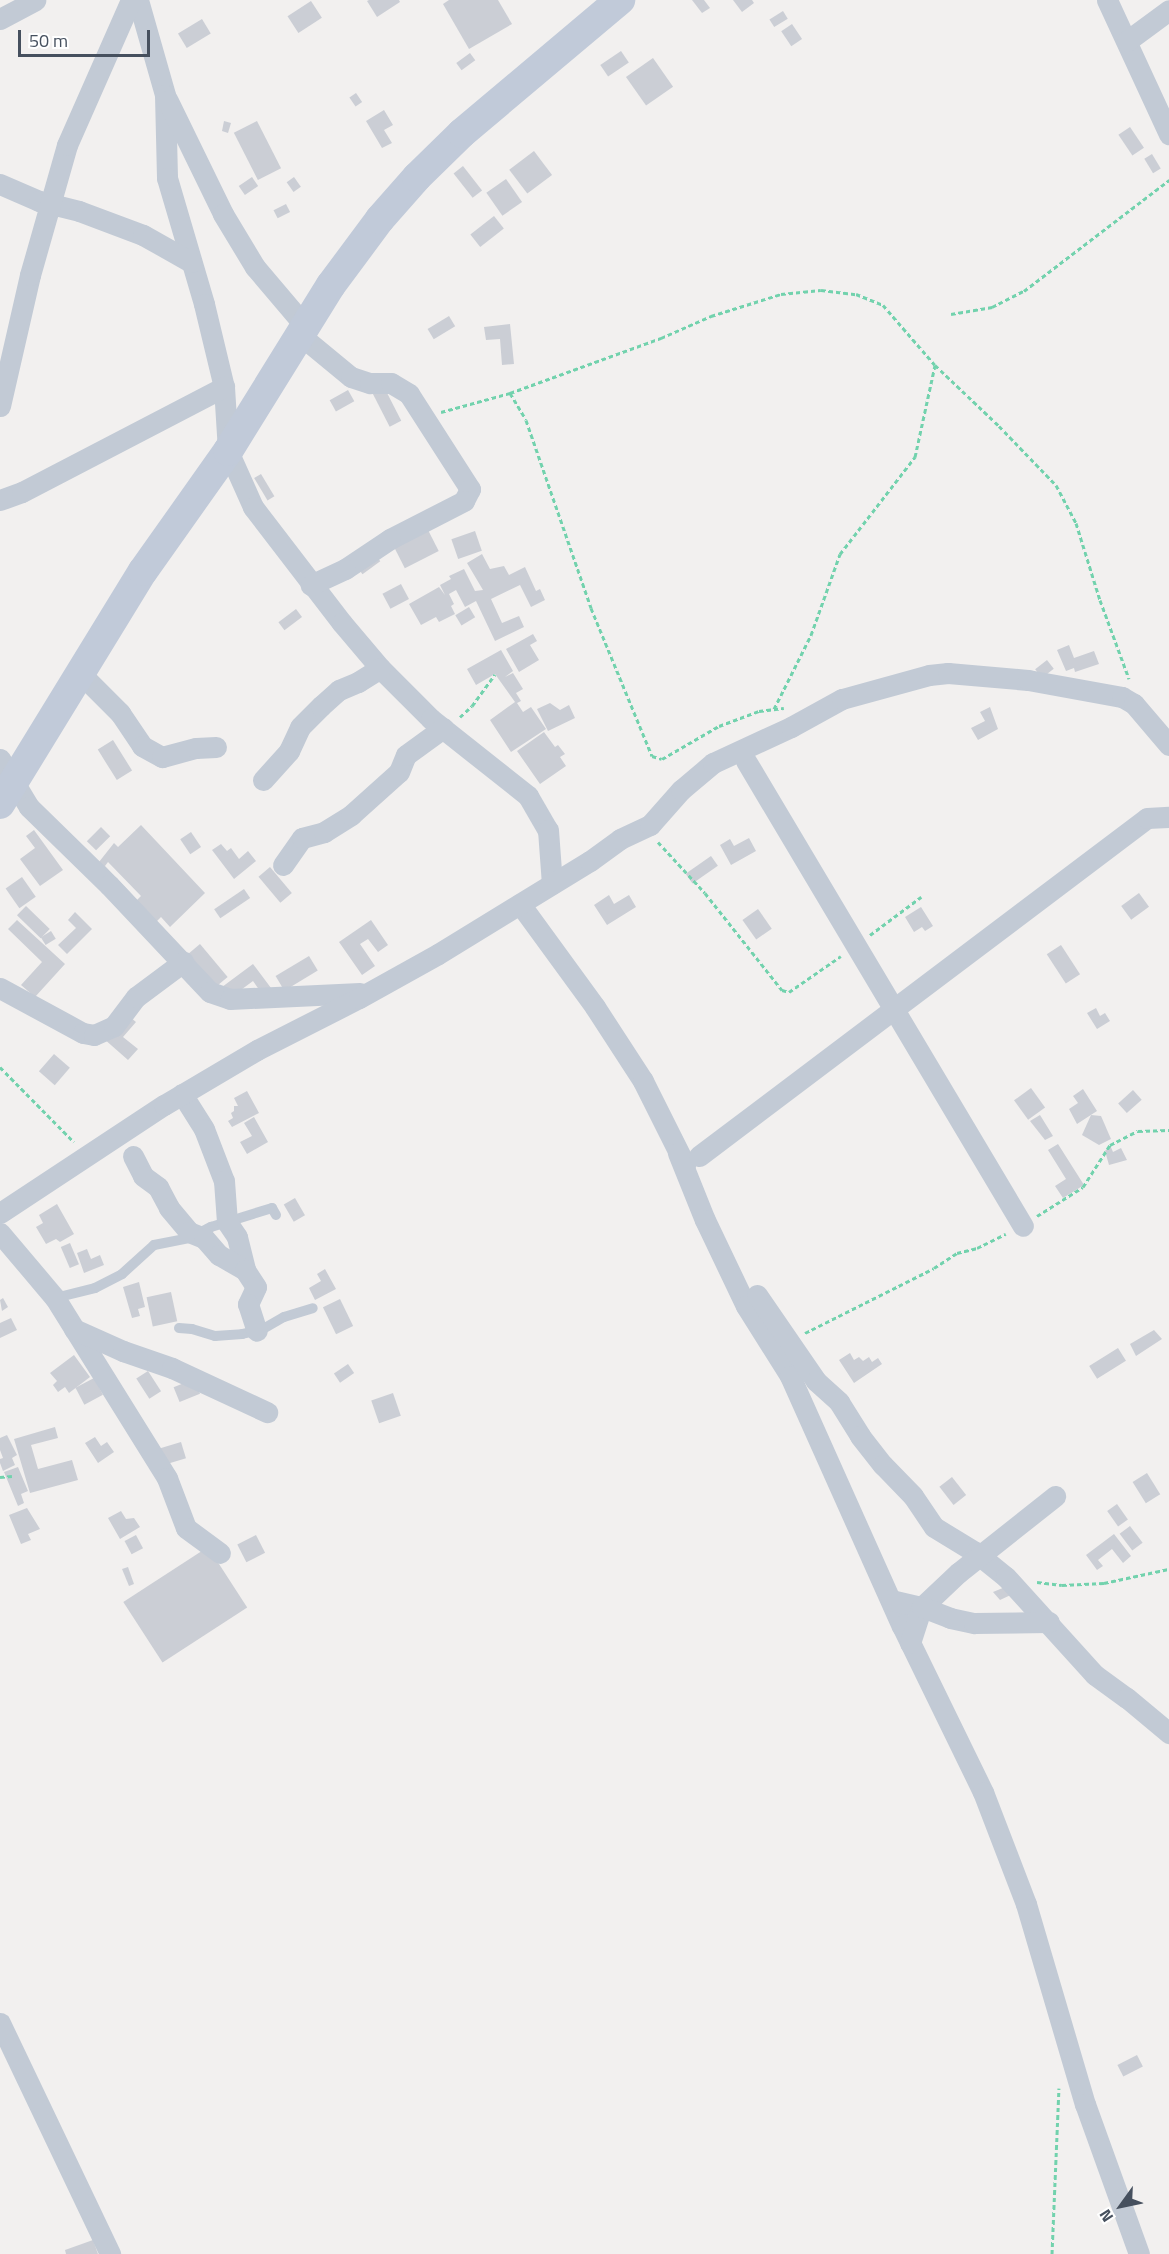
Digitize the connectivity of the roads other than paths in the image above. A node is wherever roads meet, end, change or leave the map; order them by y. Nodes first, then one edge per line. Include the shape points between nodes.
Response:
1 (35, 0) edge
2 (131, 0) edge
3 (138, 0) edge
4 (1107, 0) edge
5 (617, 1) edge
6 (1169, 10) edge
7 (0, 19) edge
8 (1127, 41) junction
9 (165, 95) junction
10 (1169, 134) edge
11 (0, 184) edge
12 (51, 204) junction
13 (191, 262) junction
14 (303, 330) junction
15 (224, 387) junction
16 (0, 406) edge
17 (228, 451) junction
18 (0, 500) edge
19 (311, 585) junction
20 (380, 668) junction
21 (77, 679) junction
22 (443, 729) junction
23 (1169, 745) edge
24 (216, 747) dead end
25 (746, 761) dead end
26 (263, 780) dead end
27 (4, 782) edge
28 (1169, 817) edge
29 (283, 865) dead end
30 (552, 884) junction
31 (520, 904) junction
32 (183, 962) junction
33 (0, 988) edge
34 (370, 992) junction
35 (893, 1007) junction
36 (182, 1094) junction
37 (689, 1155) junction
38 (133, 1156) dead end
39 (0, 1212) edge
40 (276, 1215) dead end
41 (226, 1222) junction
42 (1023, 1226) road end
43 (0, 1233) edge
44 (196, 1235) junction
45 (245, 1270) junction
46 (55, 1298) junction
47 (313, 1308) dead end
48 (179, 1328) dead end
49 (74, 1329) junction
50 (257, 1331) junction
51 (267, 1412) dead end
52 (1055, 1496) dead end
53 (220, 1553) dead end
54 (980, 1556) junction
55 (891, 1600) junction
56 (922, 1607) junction
57 (1048, 1622) junction
58 (910, 1642) junction
59 (1169, 1733) edge
60 (0, 2023) edge
61 (110, 2254) edge
62 (1139, 2254) edge

1 - 7 street
2 - 12 street via 76,122
3 - 9 street
4 - 8 street
5 - 14 street via 471,125 417,177 380,219
6 - 8 street
8 - 10 street
9 - 13 street via 167,178
9 - 14 street via 203,177 255,267
11 - 12 street
12 - 13 street via 143,235
12 - 16 street
13 - 15 street
14 - 17 street
14 - 19 street via 351,377 399,386 409,394 470,489 469,495 449,509
15 - 17 street
15 - 18 street
17 - 19 street via 259,518
17 - 21 street via 143,572
19 - 20 street
20 - 22 street
20 - 26 street via 339,690 321,706 300,727 289,751
21 - 24 street via 87,680 120,713 142,746 162,757
21 - 27 street
22 - 29 street via 406,755 399,772 351,815 324,832 302,838
22 - 30 street via 508,778 538,810 548,830
23 - 30 street via 1134,704 1122,698 993,675 929,675 842,699 713,763 681,790 653,823 620,839
25 - 35 street
27 - 32 street
28 - 35 street via 1147,818
30 - 31 street
31 - 34 street
31 - 37 street via 595,1007
32 - 33 street via 136,996 114,1026 94,1035 83,1033
32 - 34 street via 210,992 230,999
34 - 36 street
35 - 37 street
35 - 42 street
36 - 39 street
36 - 41 street via 204,1129 224,1181
37 - 54 street via 765,1308 788,1342 934,1527
37 - 55 street via 705,1220 746,1306 790,1376
38 - 44 street via 143,1176 158,1187 169,1208
40 - 41 lane via 272,1208
41 - 44 lane
41 - 45 street via 237,1237
43 - 46 street
44 - 45 street via 204,1238 219,1256
44 - 46 lane via 154,1245 122,1274 95,1288
45 - 50 street via 256,1287 248,1304
46 - 49 street
47 - 50 lane
48 - 50 lane via 215,1336
49 - 51 street
49 - 53 street via 167,1478 186,1528
52 - 54 street
54 - 56 street
54 - 57 street via 1006,1577
55 - 56 street
55 - 58 street
56 - 57 street via 974,1623
56 - 58 street
57 - 59 street via 1095,1675
58 - 62 street via 983,1792 1026,1904 1085,2104
60 - 61 street

